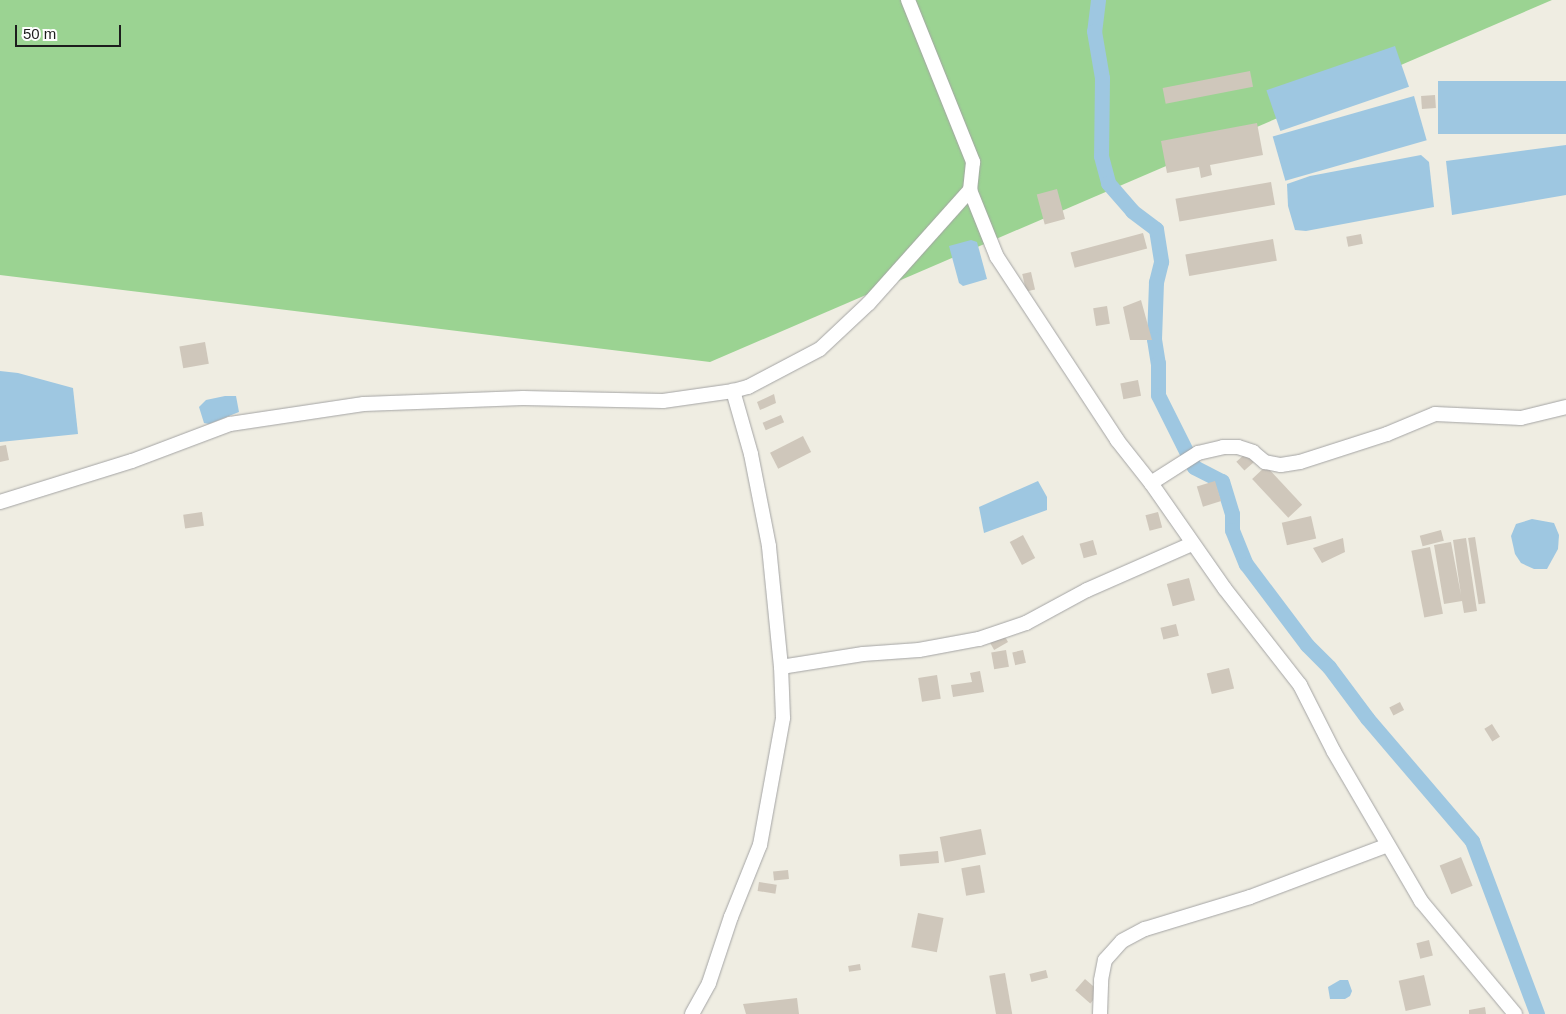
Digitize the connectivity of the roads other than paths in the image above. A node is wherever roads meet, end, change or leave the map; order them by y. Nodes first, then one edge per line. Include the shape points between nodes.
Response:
1 (908, 0) edge
2 (970, 190) junction
3 (733, 391) junction
4 (1566, 407) edge
5 (1151, 483) junction
6 (0, 502) edge
7 (1192, 544) junction
8 (781, 667) junction
9 (1388, 846) junction
10 (692, 1014) edge
11 (1100, 1014) edge
12 (1515, 1014) edge

1 - 2 street via 974,162
2 - 3 street via 869,303 820,349 748,387
2 - 5 street via 997,257 1117,440
3 - 6 street via 663,400 523,398 364,404 230,424 132,461
3 - 8 street via 752,454 769,546
4 - 5 street via 1521,418 1435,414 1387,434 1281,465 1264,462 1253,452 1238,447 1223,447 1198,453
5 - 7 street
7 - 8 street via 1087,590 1026,623 979,639
7 - 9 street via 1300,685
8 - 10 street via 783,718 760,845 709,983
9 - 11 street via 1250,897 1145,928 1122,941 1105,960
9 - 12 street via 1420,901

